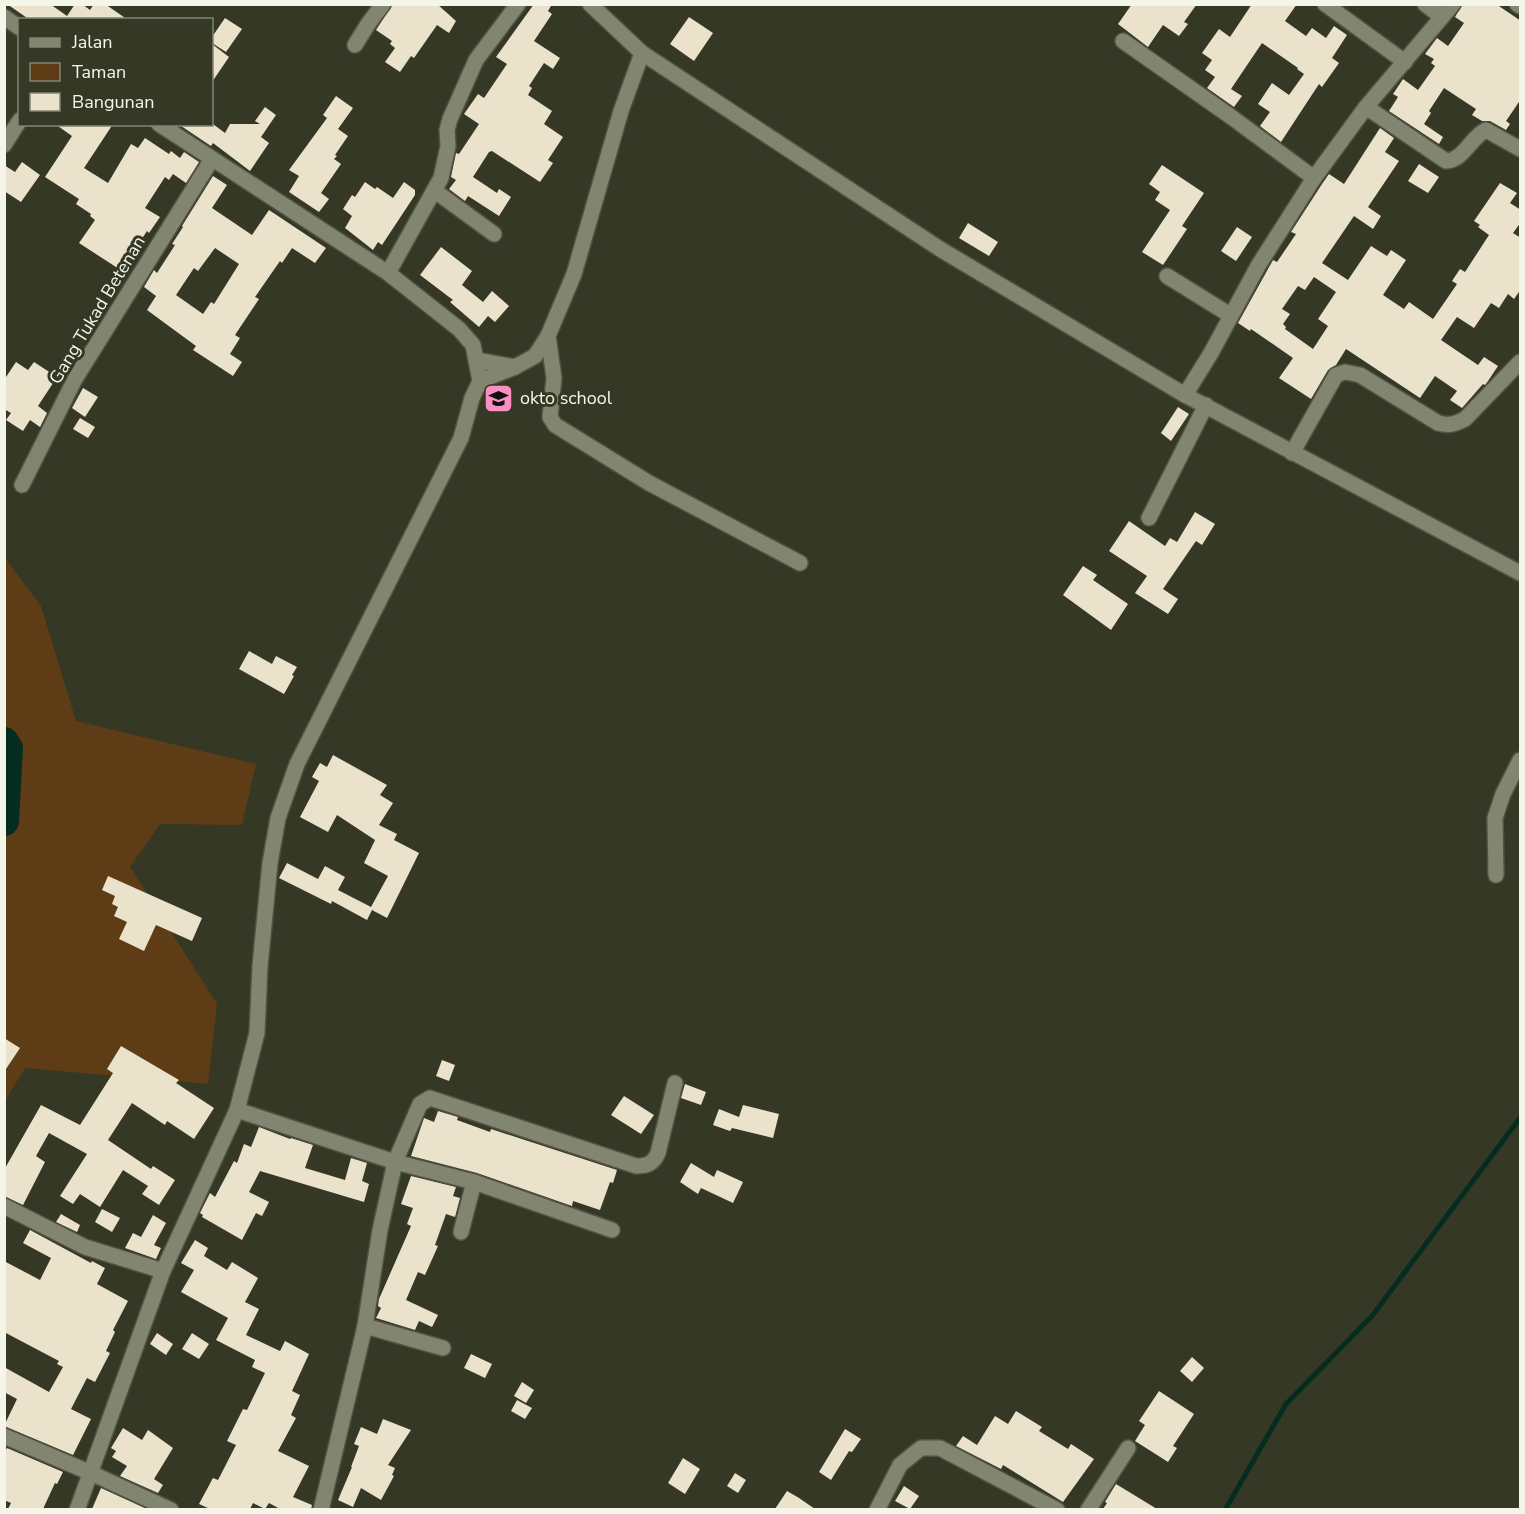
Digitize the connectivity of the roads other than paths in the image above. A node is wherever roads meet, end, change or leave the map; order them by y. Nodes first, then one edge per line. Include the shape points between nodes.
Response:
1 (383, 4) edge
2 (518, 4) edge
3 (590, 4) edge
4 (1326, 4) edge
5 (1425, 4) edge
6 (1453, 4) edge
7 (4, 17) edge
8 (1442, 18) junction
9 (18, 27) edge
10 (1123, 41) dead end
11 (355, 45) dead end
12 (642, 52) junction
13 (1405, 62) junction
14 (1366, 107) junction
15 (18, 123) edge
16 (162, 126) edge
17 (4, 145) edge
18 (1521, 149) edge
19 (212, 159) junction
20 (1314, 178) junction
21 (435, 191) junction
22 (494, 234) dead end
23 (388, 273) junction
24 (1167, 276) dead end
25 (1230, 315) junction
26 (548, 336) junction
27 (477, 360) junction
28 (1521, 362) edge
29 (515, 367) junction
30 (480, 381) junction
31 (1185, 395) junction
32 (1206, 405) junction
33 (1292, 453) junction
34 (22, 485) dead end
35 (1149, 518) dead end
36 (800, 562) dead end
37 (1521, 573) edge
38 (1521, 760) edge
39 (1496, 875) dead end
40 (675, 1083) dead end
41 (237, 1110) junction
42 (395, 1162) junction
43 (474, 1182) junction
44 (4, 1206) edge
45 (612, 1230) dead end
46 (461, 1232) dead end
47 (164, 1271) junction
48 (365, 1326) junction
49 (443, 1348) dead end
50 (4, 1436) edge
51 (1128, 1448) dead end
52 (91, 1473) junction
53 (77, 1509) edge
54 (171, 1509) edge
55 (321, 1509) edge
56 (877, 1509) edge
57 (1057, 1509) edge
58 (1088, 1509) edge

1 - 11 street
2 - 21 street via 476,60 450,119 448,146
3 - 12 street
4 - 13 street
5 - 8 street
6 - 8 street
7 - 9 street
8 - 13 street
10 - 20 street
12 - 26 street via 574,274
12 - 31 street via 940,249
13 - 14 street
14 - 18 street via 1446,161 1455,159 1486,130
14 - 20 street
15 - 17 street
16 - 19 street
19 - 23 street
19 - 34 street, Gang Tukad Betenan via 75,379
20 - 25 street
21 - 22 street
21 - 23 street
23 - 27 street via 459,329 472,345
24 - 25 street
25 - 31 street
26 - 29 street via 535,356
26 - 36 street via 554,378 550,417 555,425 649,483
27 - 29 street
27 - 30 street
28 - 33 street via 1464,419 1447,426 1360,375 1336,375
29 - 30 street
30 - 41 street via 460,438 297,764 278,818 270,863 257,1033
31 - 32 street
32 - 33 street
32 - 35 street
33 - 37 street
38 - 39 street via 1495,818
40 - 42 street via 658,1153 645,1166 430,1098 420,1104
41 - 42 street
41 - 47 street
42 - 43 street
42 - 48 street
43 - 45 street
43 - 46 street
44 - 47 street via 85,1247
47 - 52 street
48 - 49 street
48 - 55 street
50 - 52 street
51 - 58 street
52 - 53 street
52 - 54 street
56 - 57 street via 900,1465 921,1448 940,1448

